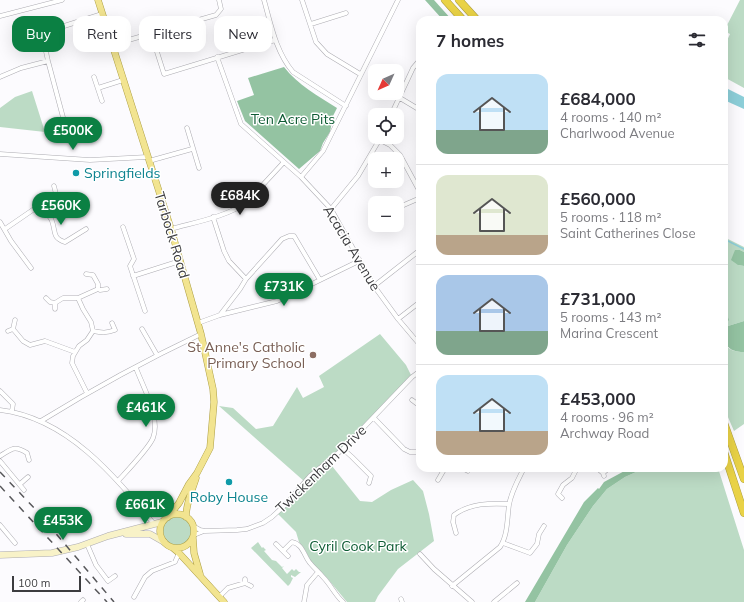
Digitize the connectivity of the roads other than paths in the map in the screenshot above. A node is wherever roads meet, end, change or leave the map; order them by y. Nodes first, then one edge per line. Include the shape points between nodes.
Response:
1 (62, 0) edge
2 (98, 0) edge
3 (219, 0) edge
4 (264, 0) edge
5 (302, 0) edge
6 (398, 0) edge
7 (445, 0) edge
8 (459, 0) edge
9 (346, 13) dead end
10 (102, 14) joint
11 (0, 16) edge
12 (459, 16) edge
13 (473, 16) edge
14 (206, 18) edge
15 (310, 24) junction
16 (275, 40) junction
17 (113, 52) edge
18 (157, 52) edge
19 (217, 57) junction
20 (48, 61) junction
21 (416, 64) edge
22 (360, 74) junction
23 (0, 77) edge
24 (94, 77) dead end
25 (122, 80) junction
26 (98, 88) junction
27 (404, 89) edge
28 (403, 100) edge
29 (102, 101) dead end
30 (346, 106) junction
31 (416, 108) edge
32 (64, 121) dead end
33 (187, 128) dead end
34 (377, 144) edge
35 (388, 144) edge
36 (192, 150) junction
37 (0, 154) edge
38 (148, 159) junction
39 (284, 162) junction
40 (199, 168) dead end
41 (301, 177) junction
42 (416, 185) edge
43 (54, 186) dead end
44 (56, 194) junction
45 (416, 200) edge
46 (63, 201) dead end
47 (40, 205) junction
48 (404, 205) edge
49 (331, 209) junction
50 (213, 217) junction
51 (0, 222) edge
52 (123, 227) dead end
53 (5, 229) junction
54 (86, 229) dead end
55 (171, 229) junction
56 (416, 253) edge
57 (180, 261) junction
58 (359, 261) junction
59 (31, 268) dead end
60 (86, 274) dead end
61 (133, 276) junction
62 (246, 279) junction
63 (320, 280) junction
64 (374, 286) junction
65 (98, 289) junction
66 (107, 289) dead end
67 (46, 298) dead end
68 (78, 298) junction
69 (55, 303) junction
70 (416, 305) edge
71 (55, 309) dead end
72 (145, 311) dead end
73 (220, 315) junction
74 (398, 319) junction
75 (15, 320) dead end
76 (112, 323) dead end
77 (198, 323) junction
78 (13, 329) junction
79 (142, 329) dead end
80 (8, 331) dead end
81 (93, 331) junction
82 (201, 334) junction
83 (416, 341) edge
84 (75, 352) junction
85 (157, 355) junction
86 (136, 368) junction
87 (416, 374) edge
88 (0, 391) edge
89 (87, 393) junction
90 (412, 400) dead end
91 (416, 403) edge
92 (0, 410) edge
93 (12, 411) junction
94 (374, 418) junction
95 (41, 421) junction
96 (728, 434) edge
97 (343, 449) junction
98 (416, 452) edge
99 (0, 456) edge
100 (30, 460) dead end
101 (0, 461) edge
102 (728, 464) edge
103 (443, 472) edge
104 (522, 472) edge
105 (575, 472) edge
106 (197, 473) junction
107 (28, 477) dead end
108 (744, 479) edge
109 (438, 480) dead end
110 (118, 481) junction
111 (368, 483) dead end
112 (20, 484) junction
113 (24, 490) dead end
114 (558, 494) junction
115 (552, 496) dead end
116 (562, 498) dead end
117 (509, 504) junction
118 (744, 513) edge
119 (168, 517) junction
120 (186, 517) junction
121 (162, 522) junction
122 (0, 525) edge
123 (150, 525) junction
124 (194, 526) junction
125 (544, 526) dead end
126 (205, 531) junction
127 (456, 533) dead end
128 (119, 534) junction
129 (150, 534) junction
130 (194, 536) junction
131 (15, 542) dead end
132 (164, 542) junction
133 (503, 543) junction
134 (87, 544) junction
135 (276, 544) dead end
136 (172, 548) junction
137 (283, 551) junction
138 (179, 553) junction
139 (420, 554) dead end
140 (0, 555) edge
141 (288, 556) dead end
142 (318, 572) junction
143 (115, 576) dead end
144 (202, 578) junction
145 (517, 583) dead end
146 (251, 586) dead end
147 (452, 586) junction
148 (134, 597) dead end
149 (219, 597) junction
150 (224, 602) edge
151 (304, 602) edge
152 (344, 602) edge
153 (472, 602) edge
154 (494, 602) edge

1 - 11 street
2 - 10 main road, Tarbock Road
3 - 14 street via 221,9 216,15
4 - 16 street
5 - 15 street
6 - 22 street
7 - 12 highway
8 - 13 highway
9 - 15 street
10 - 20 street via 42,33
15 - 22 street via 316,42 327,54
16 - 19 street
16 - 30 street via 293,72
17 - 25 main road, Tarbock Road
18 - 19 street via 164,74
19 - 39 street, Acacia Avenue via 241,124
20 - 23 street
20 - 32 street
21 - 27 street
22 - 30 street
24 - 26 street
25 - 26 street
25 - 38 main road, Tarbock Road
26 - 29 street
28 - 31 street
30 - 41 street via 323,151
33 - 36 street
34 - 49 street via 358,176
35 - 42 street via 400,155
36 - 38 street
36 - 40 street
37 - 38 street via 90,160
38 - 55 main road, Tarbock Road
39 - 41 street, Acacia Avenue
39 - 50 street via 246,203
41 - 49 street, Acacia Avenue
43 - 44 street
44 - 46 street
44 - 47 street
45 - 48 street
47 - 53 street
47 - 54 street via 52,221 53,231 61,241 65,242
49 - 58 street, Acacia Avenue
50 - 55 street
50 - 62 street via 229,261
51 - 53 street
52 - 61 street via 134,259 130,266
53 - 59 street
55 - 57 main road, Tarbock Road
56 - 64 street
57 - 61 street
57 - 77 main road, Tarbock Road
58 - 63 street
58 - 64 street, Acacia Avenue
60 - 65 street via 93,275
61 - 72 street
62 - 63 street via 282,239 294,236
62 - 73 street
63 - 73 street via 277,301
64 - 74 street, Acacia Avenue
65 - 66 street
65 - 68 street
67 - 69 street
68 - 69 street via 63,298
68 - 81 street
69 - 71 street
70 - 74 street
73 - 77 street
74 - 83 street, Acacia Avenue
75 - 78 street
76 - 81 street via 115,330 108,333
77 - 82 main road, Tarbock Road
78 - 80 street
78 - 84 street via 30,345 45,341
79 - 85 street
81 - 84 street
82 - 85 street
82 - 106 main road, Tarbock Road via 214,402 210,448
84 - 89 street via 72,364
85 - 86 street
86 - 89 street
86 - 110 street via 154,413 154,432 148,446
87 - 94 street, Twickenham Drive
88 - 93 street via 13,404
89 - 95 street
90 - 91 street
92 - 93 street
93 - 95 street
94 - 97 street, Twickenham Drive
94 - 98 street via 404,449
95 - 110 street via 70,437
96 - 108 highway
97 - 111 street via 371,476
97 - 126 street, Twickenham Drive via 310,476 286,504 263,523 237,530
99 - 100 street via 16,448 27,453
101 - 112 street
102 - 118 highway
103 - 109 street
104 - 117 street
105 - 114 street
106 - 119 main road, Tarbock Road
106 - 120 main road, Tarbock Road via 188,498
107 - 112 street
110 - 123 street via 147,516
112 - 113 street
114 - 115 street
114 - 116 street
117 - 127 street via 489,503 459,512 454,515 453,522
117 - 133 street
119 - 120 main road via 177,514
119 - 121 main road
120 - 124 main road
121 - 123 main road
121 - 132 main road via 160,532
122 - 131 street
123 - 128 main road
123 - 129 street
124 - 126 street, Twickenham Drive
124 - 130 main road
125 - 133 street via 530,554
126 - 130 street, Twickenham Drive
128 - 129 main road
128 - 134 main road
129 - 132 main road
130 - 136 main road via 187,546
130 - 144 main road via 192,546
132 - 136 main road
133 - 147 street
134 - 140 main road via 52,553
134 - 143 street via 96,565 108,581
135 - 137 street
136 - 138 main road
137 - 141 street
137 - 142 street via 295,542 303,549 309,562
138 - 144 main road
138 - 148 street via 175,562 152,571
139 - 147 street
142 - 151 street via 307,585
142 - 152 street
144 - 149 main road
145 - 154 street
146 - 149 street via 245,581 239,586 230,587
147 - 153 street
149 - 150 main road

